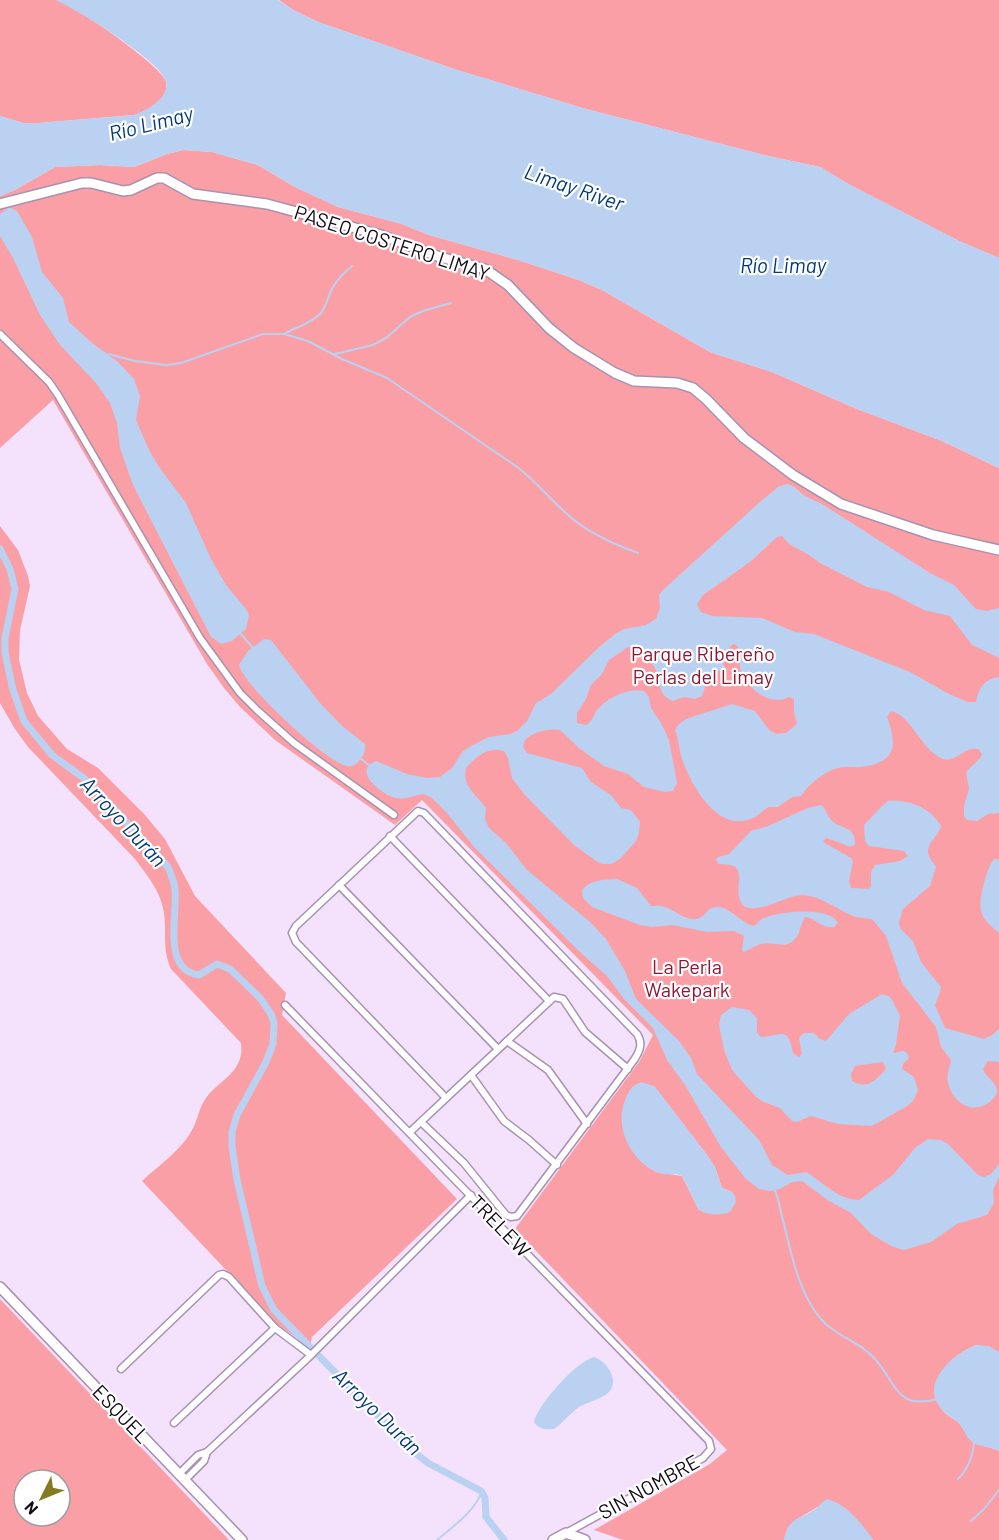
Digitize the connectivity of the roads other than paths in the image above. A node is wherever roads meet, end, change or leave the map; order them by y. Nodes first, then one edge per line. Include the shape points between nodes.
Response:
1 (0, 204) edge
2 (0, 334) edge
3 (999, 550) edge
4 (394, 815) dead end
5 (390, 836) junction
6 (339, 885) junction
7 (549, 1001) junction
8 (285, 1005) dead end
9 (507, 1041) junction
10 (498, 1049) junction
11 (628, 1069) junction
12 (471, 1075) junction
13 (446, 1098) junction
14 (421, 1122) junction
15 (587, 1124) junction
16 (410, 1132) junction
17 (557, 1165) junction
18 (471, 1195) junction
19 (0, 1287) edge
20 (275, 1328) junction
21 (311, 1355) junction
22 (121, 1369) dead end
23 (174, 1423) dead end
24 (711, 1449) joint
25 (182, 1477) junction
26 (566, 1533) junction
27 (242, 1540) edge
28 (553, 1540) edge
29 (585, 1540) edge

1 - 3 street, PASEO COSTERO LIMAY via 81,183 127,191 164,178 194,194 267,204 485,269 508,285 574,348 634,381 677,383 693,388 751,444 841,504 933,536
2 - 4 street via 58,395 200,638 240,693 294,743
5 - 6 street
5 - 7 street
5 - 11 street via 416,812 424,813 637,1034 640,1047
6 - 10 street
6 - 13 street via 294,928 292,936
7 - 9 street
7 - 11 street via 558,996 563,999 585,1032
8 - 16 street, TRELEW
9 - 10 street
9 - 15 street via 548,1070
10 - 12 street
11 - 15 street
12 - 13 street
12 - 17 street via 504,1121
13 - 14 street
14 - 16 street
14 - 17 street via 464,1163 508,1217 520,1214
15 - 17 street
16 - 18 street, TRELEW
18 - 21 street
18 - 24 street, TRELEW via 706,1438
19 - 25 street, ESQUEL
20 - 21 street
20 - 22 street via 229,1277 220,1274
20 - 23 street
21 - 25 street via 207,1452 198,1455
24 - 26 street, SIN NOMBRE via 703,1458
25 - 27 street, ESQUEL
26 - 28 street, SIN NOMBRE
26 - 29 street

